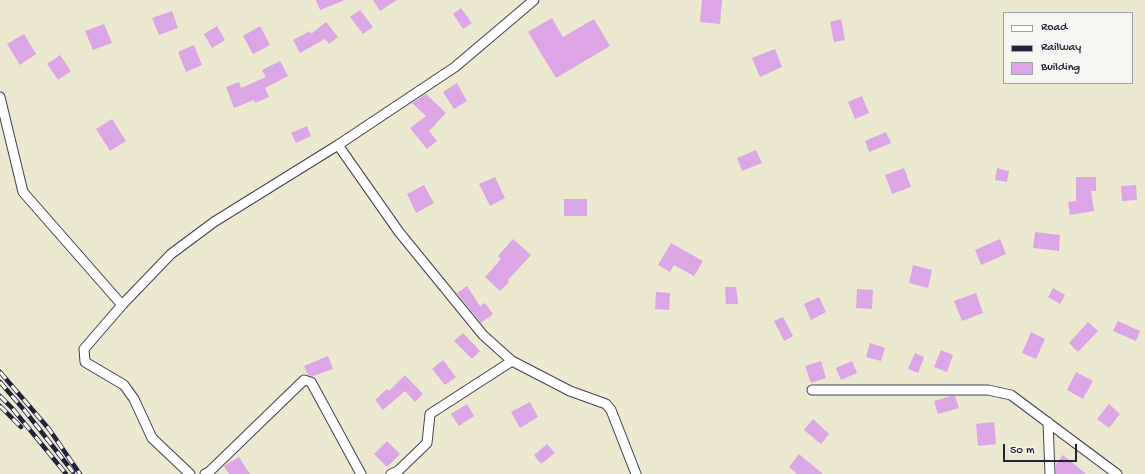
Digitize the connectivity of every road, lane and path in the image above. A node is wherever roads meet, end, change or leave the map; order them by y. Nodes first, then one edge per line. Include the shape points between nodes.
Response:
1 (534, 0) edge
2 (0, 98) edge
3 (338, 145) junction
4 (122, 305) junction
5 (512, 361) junction
6 (812, 390) dead end
7 (1048, 422) junction
8 (190, 474) edge
9 (205, 474) edge
10 (361, 474) edge
11 (391, 474) edge
12 (636, 474) edge
13 (1050, 474) edge
14 (1117, 474) edge

1 - 3 street via 455,66
2 - 4 street via 23,192
3 - 4 street via 214,222 171,254
3 - 5 street via 398,232 484,335
4 - 8 street via 84,349 86,362 124,385 134,399 152,438
5 - 11 street via 430,414 427,443 398,471
5 - 12 street via 570,391 606,404 611,410
6 - 7 street via 988,390 1011,395
7 - 13 street
7 - 14 street
9 - 10 street via 304,380 311,382

